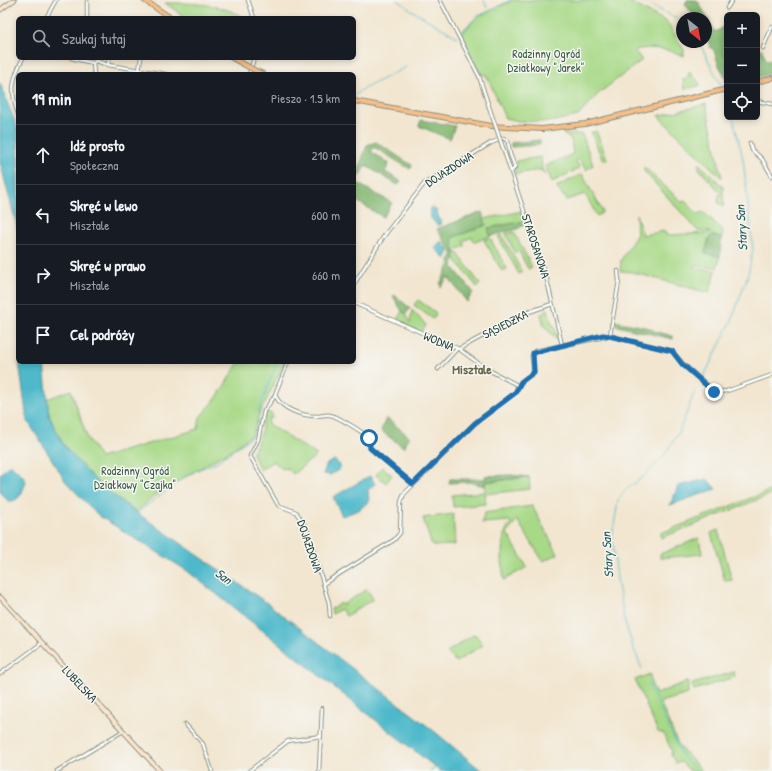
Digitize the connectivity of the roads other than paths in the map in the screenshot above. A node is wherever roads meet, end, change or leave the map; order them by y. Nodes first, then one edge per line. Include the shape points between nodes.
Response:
1 (14, 0) edge
2 (56, 0) edge
3 (87, 0) edge
4 (145, 0) edge
5 (248, 0) edge
6 (440, 0) edge
7 (732, 0) edge
8 (727, 8) dead end
9 (0, 10) edge
10 (47, 16) edge
11 (87, 16) edge
12 (168, 16) edge
13 (253, 16) edge
14 (772, 27) edge
15 (762, 48) dead end
16 (22, 60) edge
17 (79, 60) edge
18 (94, 60) edge
19 (97, 60) edge
20 (109, 60) edge
21 (141, 60) edge
22 (236, 60) edge
23 (253, 60) edge
24 (92, 63) junction
25 (108, 65) junction
26 (139, 70) junction
27 (16, 72) edge
28 (16, 72) edge
29 (94, 72) edge
30 (145, 72) edge
31 (250, 72) edge
32 (258, 72) edge
33 (772, 78) edge
34 (760, 81) edge
35 (724, 90) edge
36 (356, 102) edge
37 (760, 102) edge
38 (772, 104) edge
39 (16, 108) edge
40 (750, 143) dead end
41 (511, 172) junction
42 (772, 176) edge
43 (618, 271) dead end
44 (356, 281) edge
45 (356, 304) edge
46 (552, 304) junction
47 (610, 336) junction
48 (562, 345) junction
49 (458, 350) junction
50 (287, 364) edge
51 (438, 369) dead end
52 (772, 375) edge
53 (519, 386) junction
54 (275, 395) junction
55 (413, 484) junction
56 (323, 584) junction
57 (0, 597) edge
58 (330, 616) dead end
59 (42, 643) junction
60 (0, 674) edge
61 (322, 708) dead end
62 (185, 724) dead end
63 (123, 730) junction
64 (321, 736) junction
65 (58, 771) edge
66 (160, 771) edge
67 (212, 771) edge
68 (249, 771) edge
69 (319, 771) edge

1 - 9 main road
2 - 10 street
3 - 11 street
4 - 12 main road
5 - 13 street
6 - 41 street, STAROSANOWA, bridge via 479,76
7 - 8 street
14 - 15 street
16 - 28 street
17 - 24 street
18 - 24 street
19 - 25 street
20 - 25 street
21 - 26 street
22 - 32 main road, bridge
23 - 31 street
24 - 29 street
25 - 26 street
26 - 30 street
27 - 39 street via 13,89
33 - 34 main road
35 - 36 main road via 585,124 542,129 491,126
37 - 38 street
40 - 42 street via 752,150 762,159
41 - 44 street, DOJAZDOWA via 515,167 508,141 503,138 424,184 384,236
41 - 46 street, STAROSANOWA via 547,280
43 - 47 street via 619,281
45 - 49 street, WODNA
46 - 48 street, STAROSANOWA
46 - 49 street, SĄSIEDZKA via 523,314
47 - 48 street
47 - 52 street via 672,351 714,392
48 - 53 street via 533,353 534,372
49 - 51 street, SĄSIEDZKA
49 - 53 street, WODNA
50 - 54 street, DOJAZDOWA
53 - 55 street via 515,393 475,423
54 - 55 street via 286,408 317,416 333,416 364,434 369,438 370,448
54 - 56 street, DOJAZDOWA via 264,411 258,440 250,456 278,505 300,516 310,539
55 - 56 street via 401,502 400,533 394,540
56 - 58 street, DOJAZDOWA
57 - 59 main road, LUBELSKA
59 - 60 street
59 - 63 main road, LUBELSKA
61 - 64 street
62 - 67 street via 203,744
63 - 65 street
63 - 66 main road, LUBELSKA
64 - 68 street via 288,741
64 - 69 street

